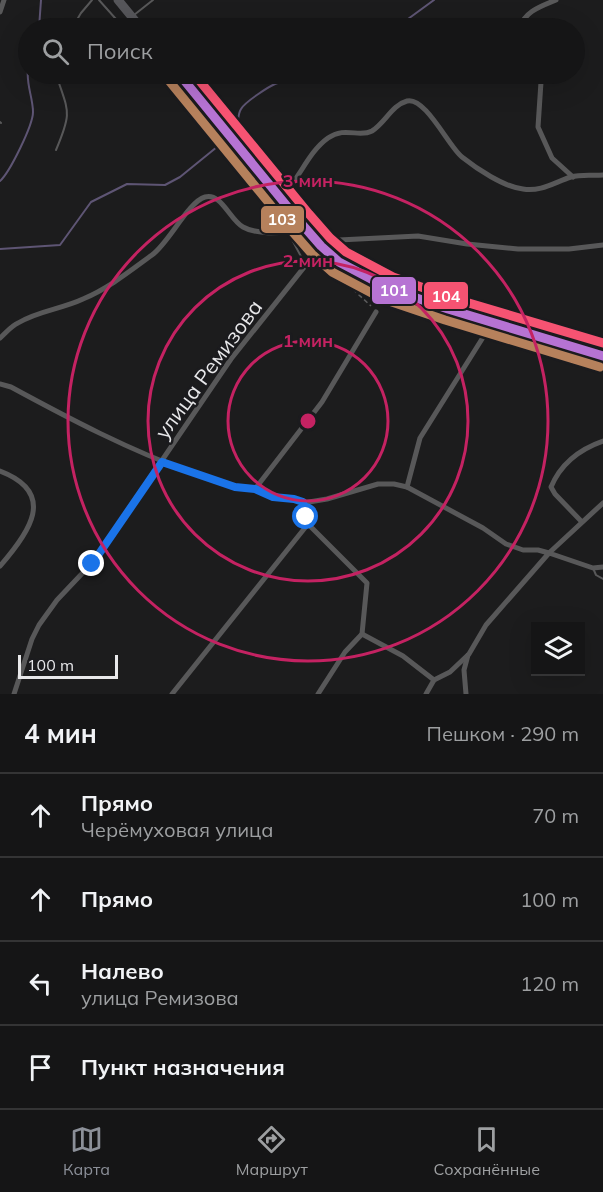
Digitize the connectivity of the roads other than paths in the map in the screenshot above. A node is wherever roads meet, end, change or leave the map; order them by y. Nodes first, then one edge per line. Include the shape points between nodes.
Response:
1 (4, 0) edge
2 (92, 0) edge
3 (99, 0) edge
4 (118, 0) edge
5 (153, 0) edge
6 (556, 0) edge
7 (0, 12) edge
8 (131, 16) joint
9 (78, 18) edge
10 (115, 18) edge
11 (524, 18) edge
12 (60, 84) edge
13 (187, 84) edge
14 (541, 84) edge
15 (56, 150) dead end
16 (603, 175) edge
17 (573, 177) junction
18 (280, 198) junction
19 (300, 222) junction
20 (288, 232) junction
21 (603, 244) edge
22 (318, 250) junction
23 (306, 266) junction
24 (376, 312) road end
25 (492, 323) junction
26 (0, 338) edge
27 (603, 356) edge
28 (0, 384) edge
29 (603, 441) edge
30 (162, 462) junction
31 (0, 471) edge
32 (407, 487) junction
33 (255, 489) junction
34 (603, 503) edge
35 (581, 522) junction
36 (549, 553) junction
37 (0, 566) edge
38 (603, 567) edge
39 (593, 568) junction
40 (603, 579) edge
41 (362, 634) junction
42 (469, 654) junction
43 (434, 680) junction
44 (14, 694) edge
45 (172, 694) edge
46 (318, 694) edge
47 (426, 694) edge
48 (466, 694) edge

1 - 7 street
2 - 9 lane
3 - 10 lane
4 - 8 highway
5 - 8 lane
6 - 11 street via 534,9
12 - 15 lane via 68,113
13 - 18 highway
14 - 17 street via 538,127 552,158
16 - 17 street
17 - 18 street via 544,188 523,189 495,178 461,156 425,109 406,101 372,130 347,131 328,138
18 - 19 highway
19 - 20 street
19 - 22 highway
20 - 23 lane
20 - 26 street via 248,229 217,199 206,196 156,252 110,286 18,323
21 - 22 street via 518,249 418,236 339,240 327,242
22 - 23 street, улица Ремизова
22 - 25 highway via 388,288
23 - 30 street, улица Ремизова via 231,359
24 - 33 street via 322,402
25 - 27 highway
25 - 32 street via 420,438
28 - 30 street
29 - 35 street via 578,451 550,487
30 - 33 street via 235,487
30 - 44 street, улица Ремизова via 92,564 39,625
31 - 37 street via 25,486 34,503 32,521 21,542
32 - 33 street via 378,484 303,502 273,497
32 - 36 street via 506,544
34 - 35 street
35 - 36 street
36 - 39 street
36 - 42 street via 486,625
38 - 39 street
39 - 40 lane
41 - 43 street via 404,656
41 - 45 street via 367,583 308,524
41 - 46 street via 345,652
42 - 43 street via 450,672
42 - 48 street via 464,670
43 - 47 street

